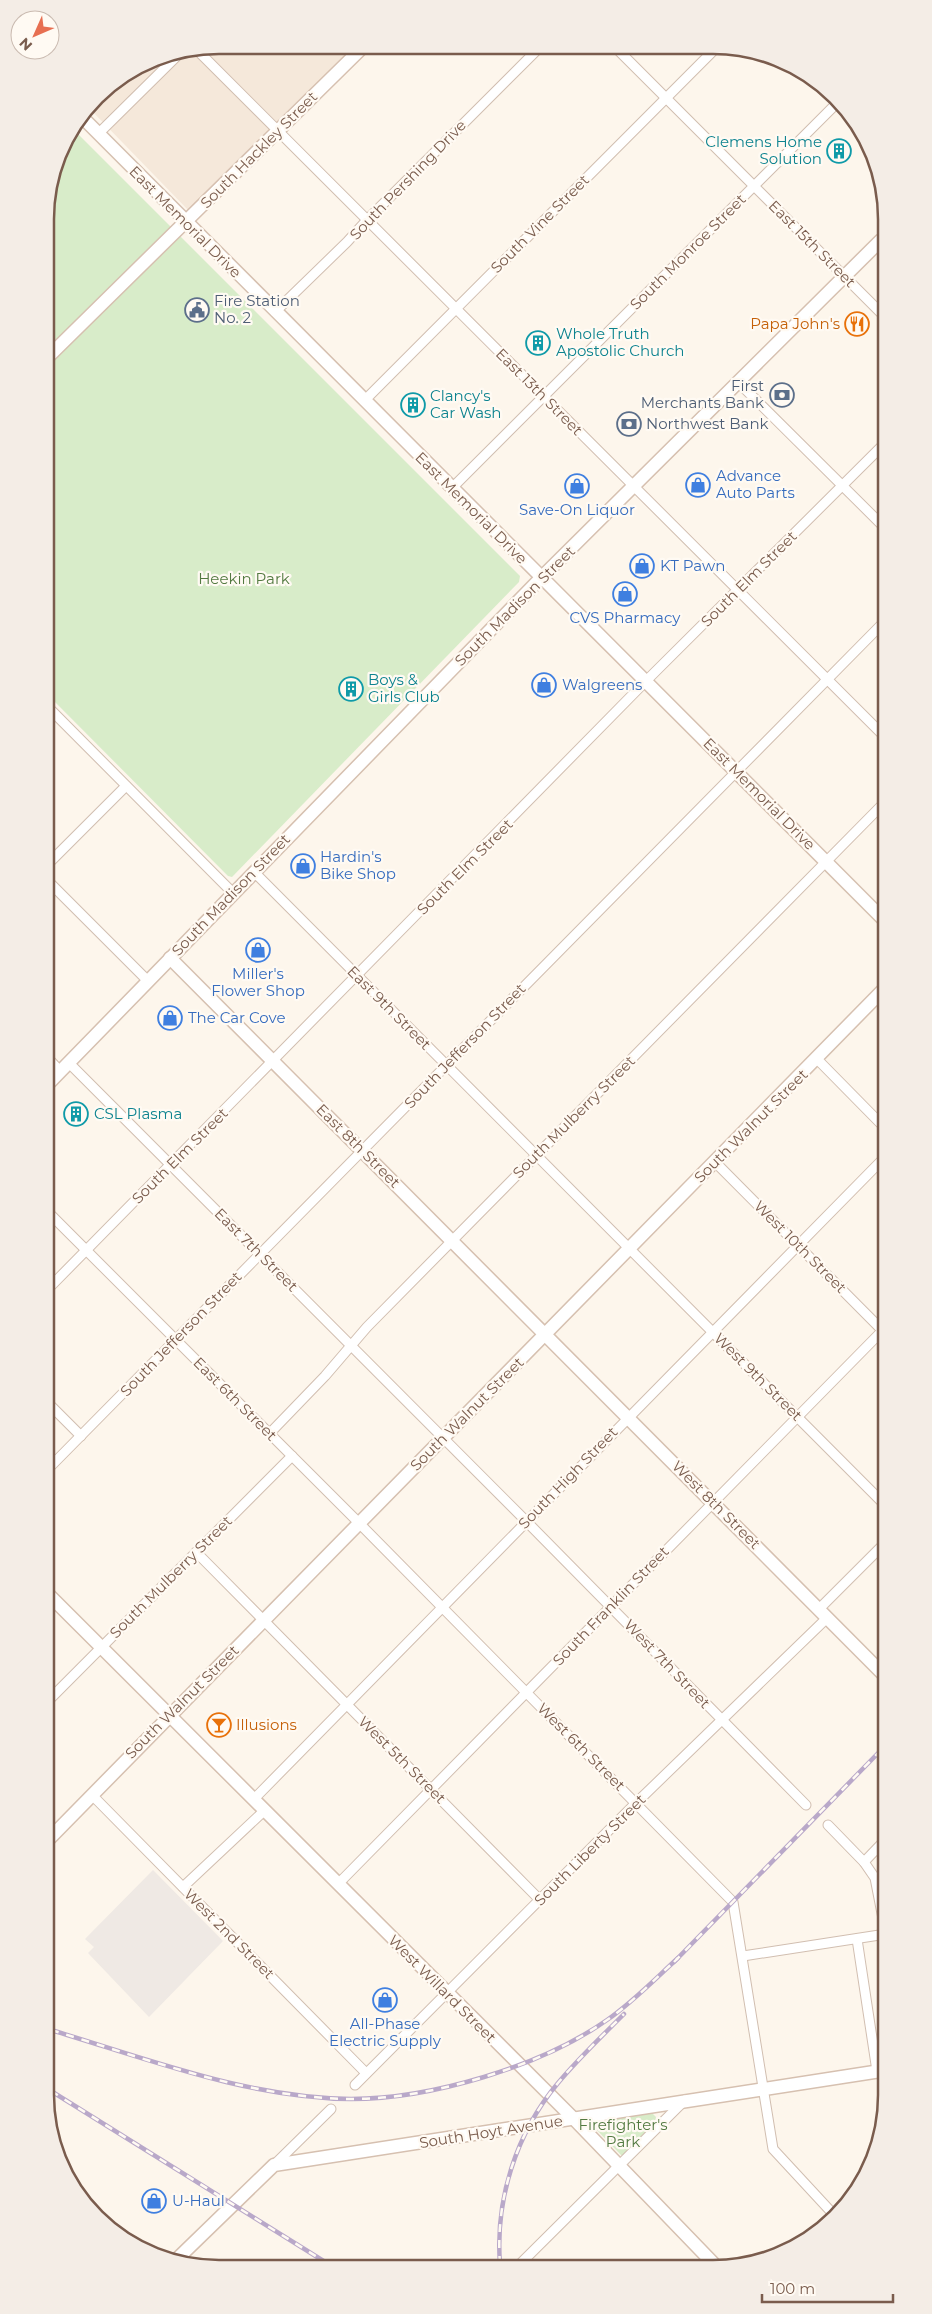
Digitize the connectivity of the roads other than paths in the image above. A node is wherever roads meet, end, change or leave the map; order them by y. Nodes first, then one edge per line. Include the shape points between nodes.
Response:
1 (356, 54) edge
2 (533, 54) edge
3 (621, 54) edge
4 (710, 54) edge
5 (201, 55) edge
6 (173, 60) edge
7 (666, 98) junction
8 (834, 106) edge
9 (86, 121) edge
10 (278, 132) junction
11 (98, 134) junction
12 (754, 186) junction
13 (367, 220) junction
14 (186, 222) junction
15 (878, 243) edge
16 (844, 277) junction
17 (456, 309) junction
18 (878, 310) edge
19 (275, 312) junction
20 (54, 351) edge
21 (738, 382) junction
22 (544, 397) junction
23 (364, 401) junction
24 (878, 450) edge
25 (842, 485) junction
26 (634, 487) junction
27 (452, 488) junction
28 (878, 521) edge
29 (541, 578) junction
30 (737, 591) junction
31 (878, 628) edge
32 (827, 680) junction
33 (646, 682) junction
34 (54, 713) edge
35 (878, 730) edge
36 (736, 771) junction
37 (126, 786) junction
38 (878, 809) edge
39 (54, 858) edge
40 (826, 861) junction
41 (254, 872) junction
42 (54, 887) edge
43 (233, 894) junction
44 (878, 914) edge
45 (170, 958) junction
46 (357, 976) junction
47 (148, 981) junction
48 (878, 996) edge
49 (817, 1059) junction
50 (54, 1061) edge
51 (273, 1062) junction
52 (446, 1065) junction
53 (64, 1067) junction
54 (54, 1078) edge
55 (878, 1121) edge
56 (363, 1150) junction
57 (536, 1155) junction
58 (715, 1162) junction
59 (878, 1164) edge
60 (171, 1165) junction
61 (54, 1218) edge
62 (453, 1240) junction
63 (797, 1245) junction
64 (630, 1248) junction
65 (86, 1250) junction
66 (260, 1253) junction
67 (54, 1284) edge
68 (878, 1325) edge
69 (713, 1332) junction
70 (546, 1334) junction
71 (878, 1337) edge
72 (175, 1340) junction
73 (351, 1345) junction
74 (54, 1409) edge
75 (628, 1417) junction
76 (798, 1417) junction
77 (270, 1433) junction
78 (81, 1436) junction
79 (444, 1437) junction
80 (292, 1456) junction
81 (54, 1463) edge
82 (878, 1498) edge
83 (713, 1502) junction
84 (527, 1521) junction
85 (359, 1523) junction
86 (878, 1551) edge
87 (196, 1552) junction
88 (54, 1600) edge
89 (611, 1606) junction
90 (442, 1607) junction
91 (823, 1614) junction
92 (263, 1620) junction
93 (102, 1647) junction
94 (878, 1669) edge
95 (527, 1692) junction
96 (54, 1695) edge
97 (348, 1706) junction
98 (170, 1715) junction
99 (722, 1720) junction
100 (431, 1789) junction
101 (92, 1795) junction
102 (254, 1799) junction
103 (636, 1803) junction
104 (806, 1805) dead end
105 (264, 1810) junction
106 (828, 1825) dead end
107 (54, 1833) edge
108 (878, 1847) edge
109 (864, 1862) junction
110 (338, 1884) junction
111 (183, 1888) junction
112 (878, 1890) edge
113 (540, 1900) junction
114 (878, 1935) edge
115 (857, 1939) junction
116 (743, 1956) junction
117 (447, 1994) junction
118 (878, 2050) edge
119 (878, 2072) edge
120 (366, 2073) junction
121 (355, 2085) dead end
122 (763, 2089) junction
123 (685, 2100) junction
124 (331, 2109) dead end
125 (574, 2119) junction
126 (274, 2165) junction
127 (620, 2167) junction
128 (831, 2211) edge
129 (181, 2255) edge
130 (524, 2260) edge
131 (710, 2260) edge

1 - 10 main road, South Hackley Street
2 - 13 street, South Pershing Drive
3 - 7 street, East 15th Street
4 - 7 street, South Vine Street
5 - 10 street, East 13th Street
6 - 11 street
7 - 12 street, East 15th Street
7 - 17 street, South Vine Street
8 - 12 street, South Monroe Street
9 - 11 main road, East Memorial Drive
10 - 13 street, East 13th Street
10 - 14 main road, South Hackley Street
11 - 14 main road, East Memorial Drive
12 - 16 street, East 15th Street
12 - 22 street, South Monroe Street
13 - 17 street, East 13th Street
13 - 19 street, South Pershing Drive
14 - 19 main road, East Memorial Drive
14 - 20 main road, South Hackley Street
15 - 16 main road, South Madison Street
16 - 18 street, East 15th Street
16 - 21 main road, South Madison Street
17 - 22 street, East 13th Street
17 - 23 street, South Vine Street
19 - 23 main road, East Memorial Drive
21 - 25 street
21 - 26 main road, South Madison Street
22 - 26 street, East 13th Street
22 - 27 street, South Monroe Street
23 - 27 main road, East Memorial Drive
24 - 25 street, South Elm Street
25 - 28 street
25 - 30 street, South Elm Street
26 - 29 main road, South Madison Street
26 - 30 street, East 13th Street
27 - 29 main road, East Memorial Drive
29 - 33 main road, East Memorial Drive
29 - 41 main road, South Madison Street
30 - 32 street, East 13th Street
30 - 33 street, South Elm Street
31 - 32 street, South Jefferson Street
32 - 35 street, East 13th Street
32 - 36 street, South Jefferson Street
33 - 36 main road, East Memorial Drive
33 - 46 street, South Elm Street
34 - 37 street
36 - 40 main road, East Memorial Drive
36 - 52 street, South Jefferson Street
37 - 39 street
37 - 43 street
38 - 40 street, South Mulberry Street
40 - 44 main road, East Memorial Drive
40 - 57 street, South Mulberry Street
41 - 43 main road, South Madison Street
41 - 46 street, East 9th Street
42 - 47 street
43 - 45 main road, South Madison Street
45 - 47 main road, South Madison Street
45 - 51 main road, East 8th Street
46 - 51 street, South Elm Street
46 - 52 street, East 9th Street
47 - 53 main road, South Madison Street
48 - 49 main road, South Walnut Street
49 - 55 street
49 - 58 main road, South Walnut Street
50 - 53 street, East 7th Street
51 - 56 main road, East 8th Street
51 - 60 street, South Elm Street
52 - 56 street, South Jefferson Street
52 - 57 street, East 9th Street
53 - 54 main road, South Madison Street
53 - 60 street, East 7th Street
56 - 62 main road, East 8th Street
56 - 66 street, South Jefferson Street
57 - 62 street, South Mulberry Street
57 - 64 street, East 9th Street
58 - 63 street, West 10th Street
58 - 64 main road, South Walnut Street
59 - 63 street, South High Street
60 - 65 street, South Elm Street
60 - 66 street, East 7th Street
61 - 65 street, East 6th Street
62 - 70 main road, East 8th Street
62 - 73 street, South Mulberry Street
63 - 68 street, West 10th Street
63 - 69 street, South High Street
64 - 69 street, West 9th Street
64 - 70 main road, South Walnut Street
65 - 67 street, South Elm Street
65 - 72 street, East 6th Street
66 - 72 street, South Jefferson Street
66 - 73 street, East 7th Street
69 - 75 street, South High Street
69 - 76 street, West 9th Street
70 - 75 main road, West 8th Street
70 - 79 main road, South Walnut Street
71 - 76 street, South Franklin Street
72 - 77 street, East 6th Street
72 - 78 street, South Jefferson Street
73 - 77 street, South Mulberry Street
73 - 79 street, East 7th Street
74 - 78 street
75 - 83 main road, West 8th Street
75 - 84 street, South High Street
76 - 82 street, West 9th Street
76 - 83 street, South Franklin Street
77 - 80 street, East 6th Street
78 - 81 street, South Jefferson Street
79 - 84 street, West 7th Street
79 - 85 main road, South Walnut Street
80 - 85 street, East 6th Street
80 - 87 street, South Mulberry Street
83 - 89 street, South Franklin Street
83 - 91 main road, West 8th Street
84 - 89 street, West 7th Street
84 - 90 street, South High Street
85 - 90 street, West 6th Street
85 - 92 main road, South Walnut Street
86 - 91 street, South Liberty Street
87 - 92 street, West 5th Street
87 - 93 street, South Mulberry Street
88 - 93 main road, West Willard Street
89 - 95 street, South Franklin Street
89 - 99 street, West 7th Street
90 - 95 street, West 6th Street
90 - 97 street, South High Street
91 - 94 main road, West 8th Street
91 - 99 street, South Liberty Street
92 - 97 street, West 5th Street
92 - 98 main road, South Walnut Street
93 - 96 street, South Mulberry Street
93 - 98 main road, West Willard Street
95 - 100 street, South Franklin Street
95 - 103 street, West 6th Street
97 - 100 street, West 5th Street
97 - 102 street, South High Street
98 - 101 main road, South Walnut Street
98 - 102 main road, West Willard Street
99 - 103 street, South Liberty Street
99 - 104 street, West 7th Street
100 - 110 street, South Franklin Street
100 - 113 street, West 5th Street
101 - 107 main road, South Walnut Street
101 - 111 street, West 2nd Street
102 - 105 main road, West Willard Street
103 - 113 street, South Liberty Street
103 - 116 street, West 6th Street via 733,1902
105 - 110 main road, West Willard Street
105 - 111 street
106 - 109 street
108 - 109 street
109 - 112 street
110 - 117 main road, West Willard Street
111 - 120 street, West 2nd Street
113 - 117 street, South Liberty Street
114 - 115 street
115 - 116 street
115 - 118 street
116 - 122 street, West 6th Street
117 - 120 street, South Liberty Street
117 - 125 main road, West Willard Street
119 - 122 main road, South Hoyt Avenue
120 - 121 street, South Liberty Street
122 - 123 main road, South Hoyt Avenue
122 - 128 street via 772,2149
123 - 125 main road, South Hoyt Avenue
123 - 127 street
124 - 126 street
125 - 126 main road, South Hoyt Avenue
125 - 127 main road, West Willard Street
126 - 129 main road
127 - 130 street
127 - 131 main road, West Willard Street

